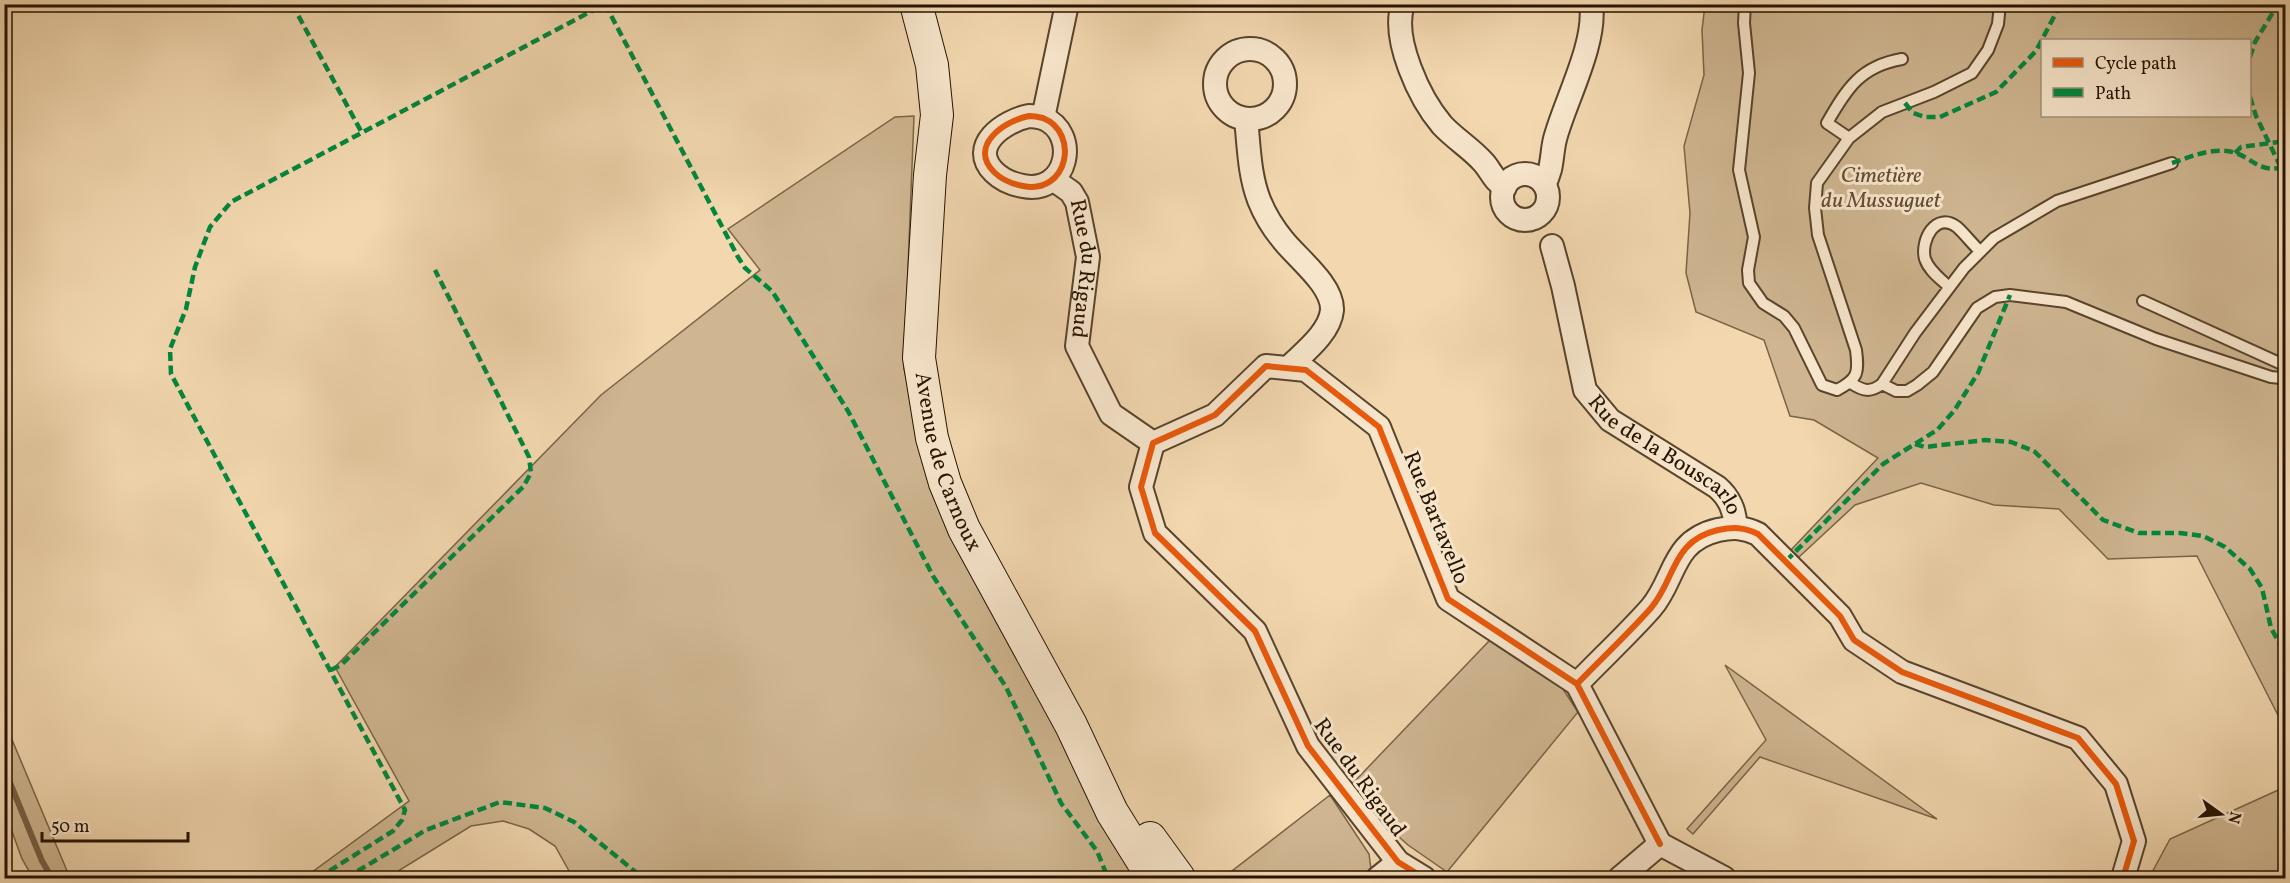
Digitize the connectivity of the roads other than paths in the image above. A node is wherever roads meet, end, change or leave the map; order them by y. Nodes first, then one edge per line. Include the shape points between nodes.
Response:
1 (900, 4) edge
2 (916, 4) edge
3 (1067, 4) edge
4 (1403, 4) edge
5 (1591, 4) edge
6 (1745, 4) edge
7 (2000, 4) edge
8 (1902, 59) dead end
9 (1043, 118) junction
10 (1246, 119) dead end
11 (1849, 138) junction
12 (2172, 163) dead end
13 (930, 175) junction
14 (1054, 180) junction
15 (1505, 187) junction
16 (1546, 193) junction
17 (1517, 219) junction
18 (1552, 246) junction
19 (1980, 251) junction
20 (1949, 287) junction
21 (2143, 301) dead end
22 (2286, 366) edge
23 (1297, 369) junction
24 (2286, 375) edge
25 (1851, 383) junction
26 (1882, 384) junction
27 (1153, 443) junction
28 (1735, 527) junction
29 (1577, 684) junction
30 (1071, 725) junction
31 (1660, 844) junction
32 (1398, 862) junction
33 (1154, 879) edge
34 (1179, 879) edge
35 (1378, 879) edge
36 (1424, 879) edge
37 (1620, 879) edge
38 (1724, 879) edge
39 (2123, 879) edge

1 - 13 main road, Avenue de Carnoux via 916,52
2 - 13 main road, Avenue de Carnoux via 932,65 937,115
3 - 9 street
4 - 15 street via 1398,22 1402,41 1426,102 1442,124
5 - 16 street, Rue de la Bouscarlo via 1586,50 1556,138
6 - 25 lane via 1749,73 1739,170 1754,237 1749,283 1755,295 1794,328 1822,385 1837,390
7 - 11 lane via 1998,24 1988,50 1972,73 1882,112
8 - 11 lane via 1883,62 1858,78 1840,100 1827,123
9 - 14 street via 1055,126 1064,140 1062,170
9 - 14 street via 1014,119 988,142 986,155 990,168 1016,185 1031,188
10 - 23 street via 1250,170 1259,200 1272,226 1326,288 1332,310
11 - 25 lane via 1817,183 1815,208 1818,236 1856,350 1857,374
12 - 19 lane via 2057,201 2012,225
13 - 30 main road, Avenue de Carnoux via 919,358 932,438 964,528
14 - 27 street, Rue du Rigaud via 1071,192 1077,202 1088,257 1077,346 1111,414
15 - 16 street via 1521,174 1536,177
15 - 17 street via 1505,209
16 - 17 street via 1540,215
16 - 18 street, Rue de la Bouscarlo
17 - 18 street
18 - 28 street, Rue de la Bouscarlo via 1585,390 1610,420 1724,493
19 - 20 lane
19 - 20 lane via 1956,226 1934,225 1926,234 1926,260
20 - 26 lane
21 - 22 lane
23 - 27 street via 1266,366 1215,415
23 - 29 street, Rue Bartavello via 1379,427 1448,599
24 - 26 lane via 2271,377 2156,339 2066,302 2010,295 1995,297 1977,308 1933,372 1917,385 1907,391 1896,391
25 - 26 lane via 1868,391
27 - 32 street, Rue du Rigaud via 1141,486 1155,533 1255,631 1308,746
28 - 29 street via 1711,532 1687,546 1652,607
28 - 39 street via 1758,534 1840,616 1854,640 1902,672 2078,738 2116,784 2120,795 2134,841
29 - 31 street
30 - 33 main road, Avenue de Carnoux via 1112,812
30 - 34 main road, Avenue de Carnoux
31 - 37 street
31 - 38 street
32 - 35 street
32 - 36 street, Rue du Rigaud

